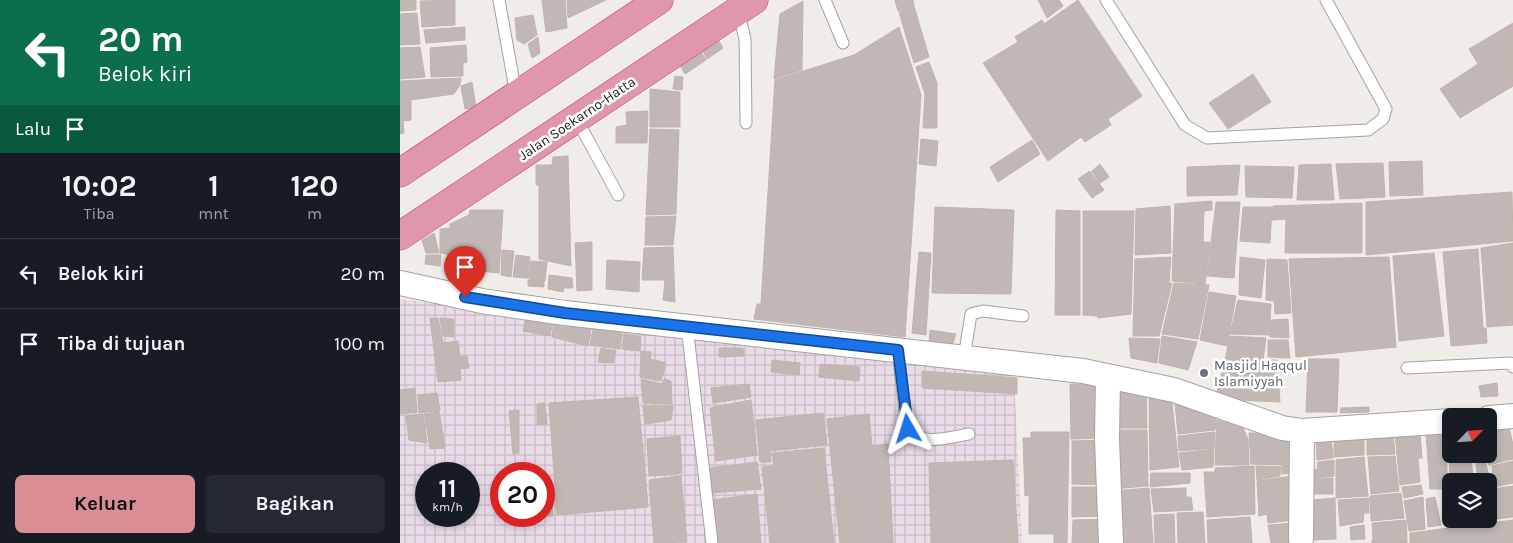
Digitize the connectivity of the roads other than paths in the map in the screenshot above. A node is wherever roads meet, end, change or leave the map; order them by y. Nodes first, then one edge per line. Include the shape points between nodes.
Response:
1 (500, 0) edge
2 (659, 0) edge
3 (826, 0) edge
4 (1106, 0) edge
5 (1326, 0) edge
6 (746, 5) edge
7 (843, 43) dead end
8 (516, 94) junction
9 (576, 118) junction
10 (746, 123) dead end
11 (400, 172) edge
12 (618, 195) dead end
13 (400, 236) edge
14 (400, 283) edge
15 (1023, 316) dead end
16 (688, 326) junction
17 (898, 350) junction
18 (964, 358) junction
19 (1513, 367) edge
20 (1406, 368) dead end
21 (1108, 376) junction
22 (1513, 416) edge
23 (1498, 417) edge
24 (1442, 421) edge
25 (1302, 431) junction
26 (969, 434) dead end
27 (1301, 539) dead end
28 (712, 543) edge
29 (1111, 543) edge

1 - 8 lane
2 - 8 highway
3 - 7 lane
4 - 5 lane via 1185,125 1207,138 1368,130 1383,119 1386,109
6 - 9 highway, Jalan Soekarno-Hatta
6 - 10 lane
8 - 11 highway
9 - 12 lane
9 - 13 highway, Jalan Soekarno-Hatta
14 - 16 street via 537,309
15 - 18 lane via 983,311 971,314
16 - 17 street
16 - 28 lane
17 - 18 street
17 - 26 lane via 908,429 913,436 921,440
18 - 21 street
19 - 20 lane via 1510,362
21 - 25 street via 1174,390 1282,428
21 - 29 street
22 - 23 street
24 - 25 street
25 - 27 street

